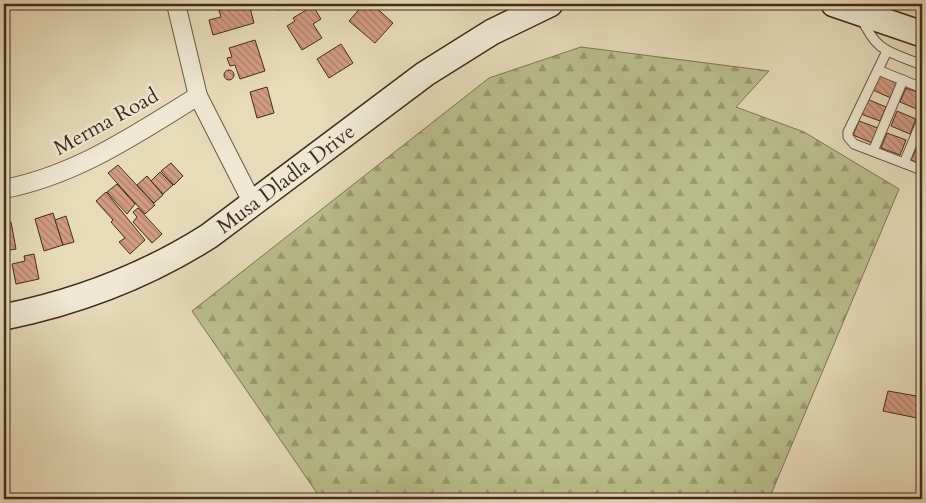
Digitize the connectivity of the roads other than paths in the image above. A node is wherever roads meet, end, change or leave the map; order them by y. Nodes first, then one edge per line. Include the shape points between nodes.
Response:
1 (176, 4) edge
2 (550, 4) edge
3 (834, 4) edge
4 (859, 12) junction
5 (920, 28) edge
6 (887, 51) junction
7 (922, 65) edge
8 (878, 70) junction
9 (903, 80) junction
10 (922, 88) edge
11 (198, 96) junction
12 (922, 120) edge
13 (873, 151) junction
14 (904, 163) junction
15 (922, 170) edge
16 (4, 189) edge
17 (253, 204) junction
18 (4, 318) edge

1 - 11 street
2 - 17 street, Musa Dladla Drive via 492,32 425,74
3 - 4 street
4 - 5 street
4 - 6 lane via 873,41
6 - 7 lane
6 - 8 lane
8 - 9 lane
8 - 13 lane via 848,135 854,144
9 - 10 lane
9 - 13 lane
11 - 16 street, Merma Road via 93,159 60,174
11 - 17 street
12 - 14 lane
13 - 14 lane
14 - 15 lane
17 - 18 street, Musa Dladla Drive via 210,236 132,278 64,304

